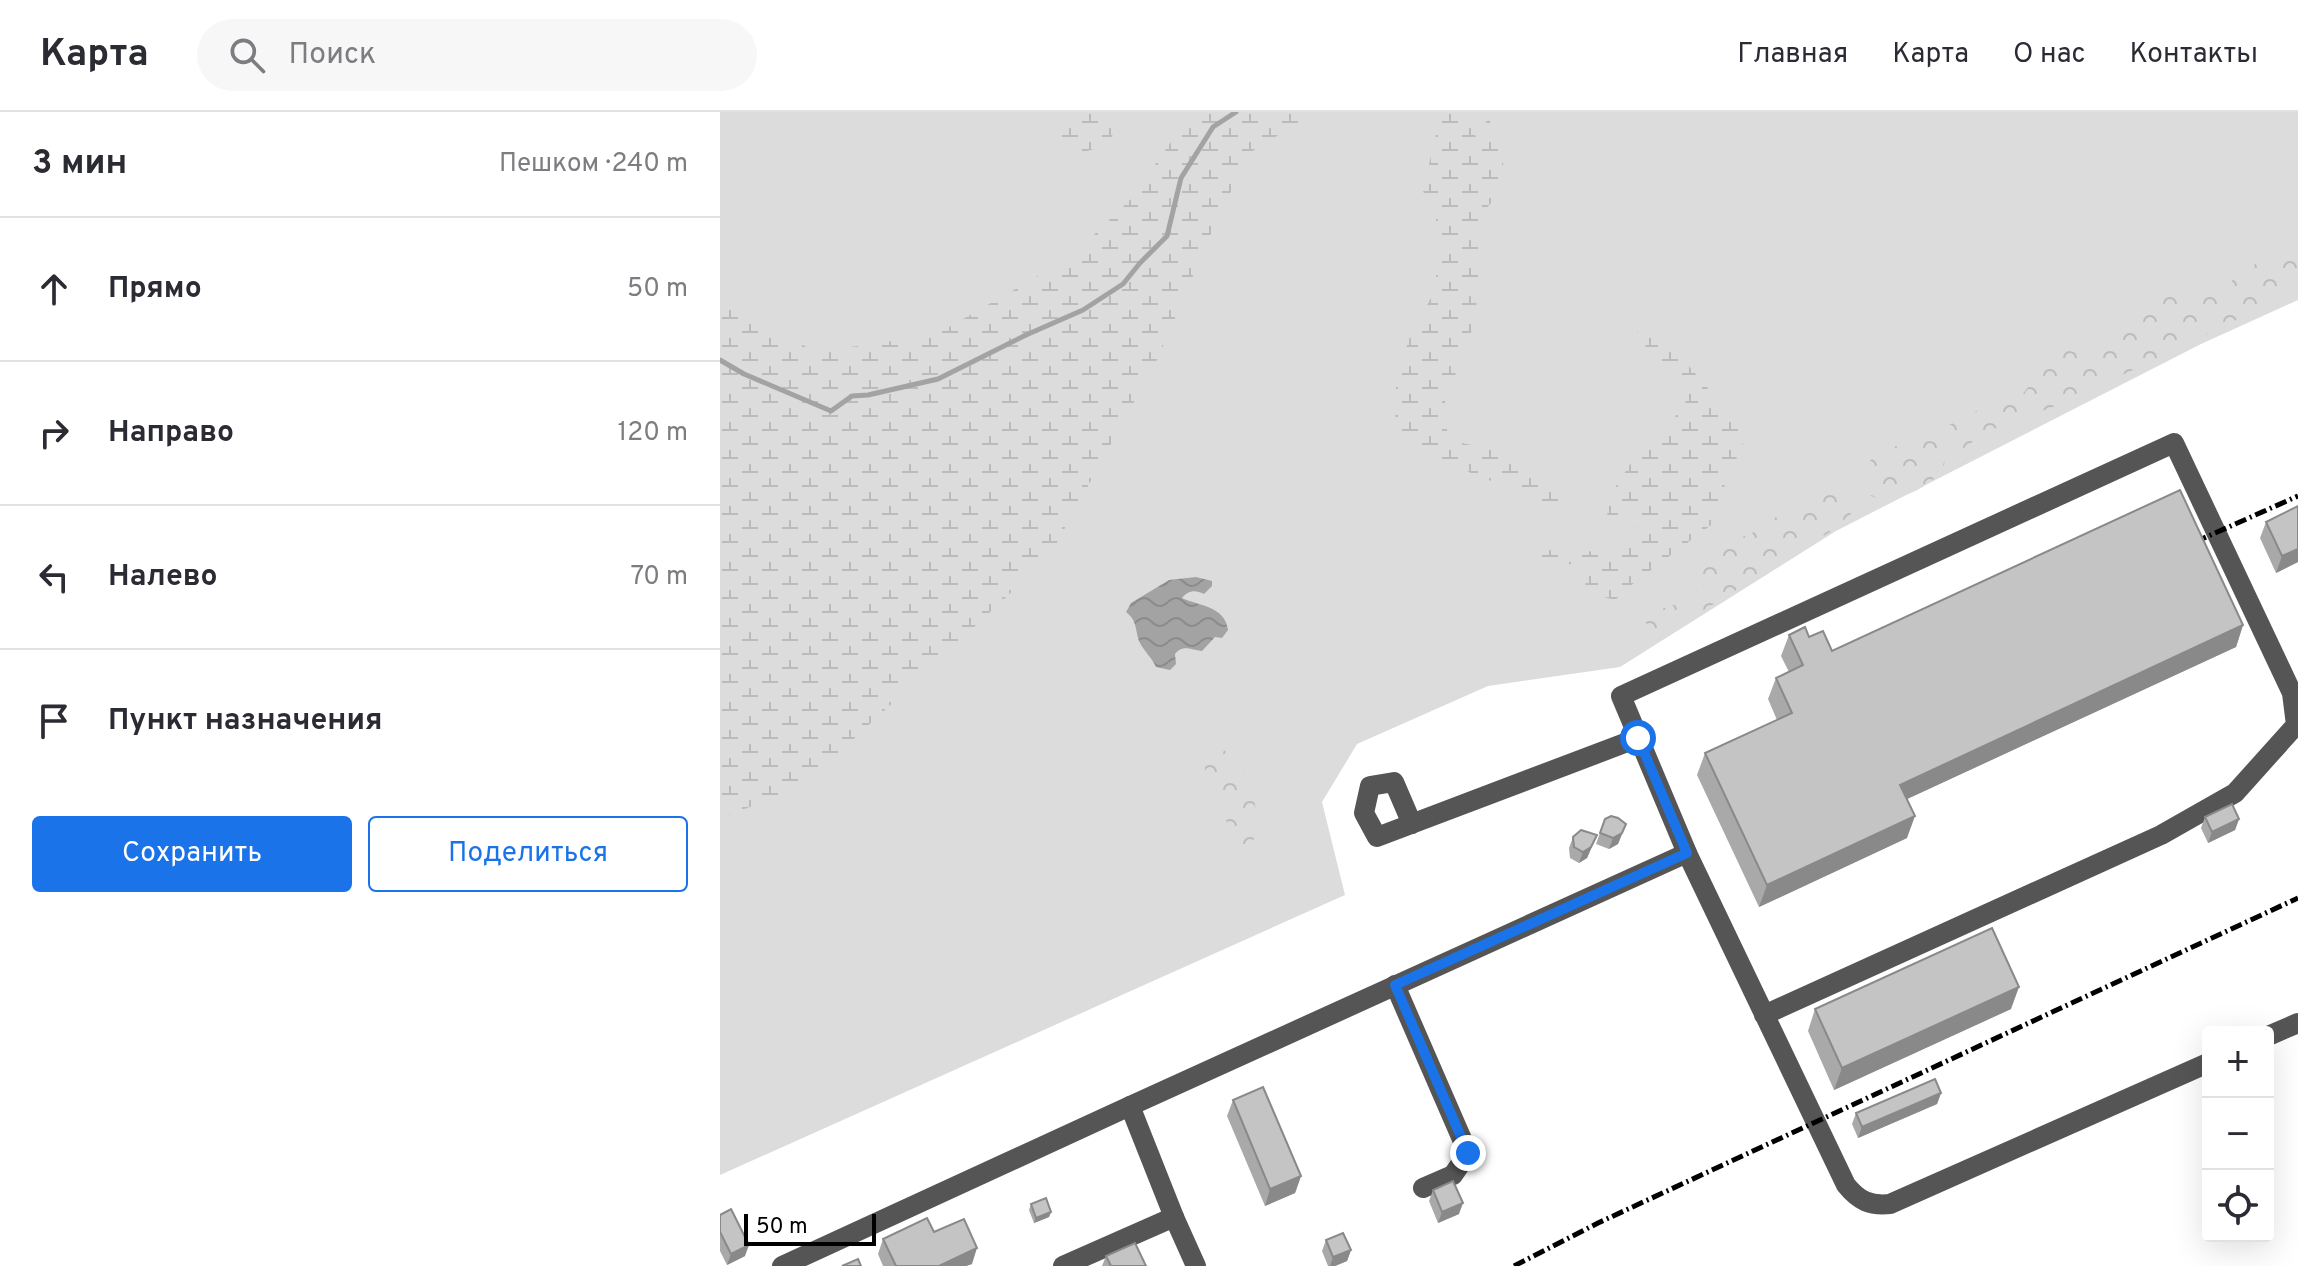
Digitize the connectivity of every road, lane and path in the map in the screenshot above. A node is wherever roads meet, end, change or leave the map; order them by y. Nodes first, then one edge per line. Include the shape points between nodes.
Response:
1 (2295, 691) edge
2 (1638, 738) junction
3 (1412, 824) dead end
4 (1687, 853) junction
5 (1395, 985) junction
6 (1764, 1015) junction
7 (2298, 1023) edge
8 (2274, 1033) edge
9 (2202, 1066) edge
10 (1130, 1106) junction
11 (1423, 1188) dead end
12 (1174, 1217) junction
13 (782, 1266) edge
14 (1063, 1266) edge
15 (1196, 1266) edge

1 - 2 street via 2174,443 1621,696
1 - 6 street via 2296,725 2235,793 2161,835
2 - 3 street
2 - 4 street
4 - 5 street
4 - 6 street
5 - 10 street
5 - 11 street via 1468,1153 1453,1175
6 - 9 street via 1846,1185 1854,1196 1877,1206
7 - 8 street
10 - 12 street
10 - 13 street
12 - 14 street
12 - 15 street

